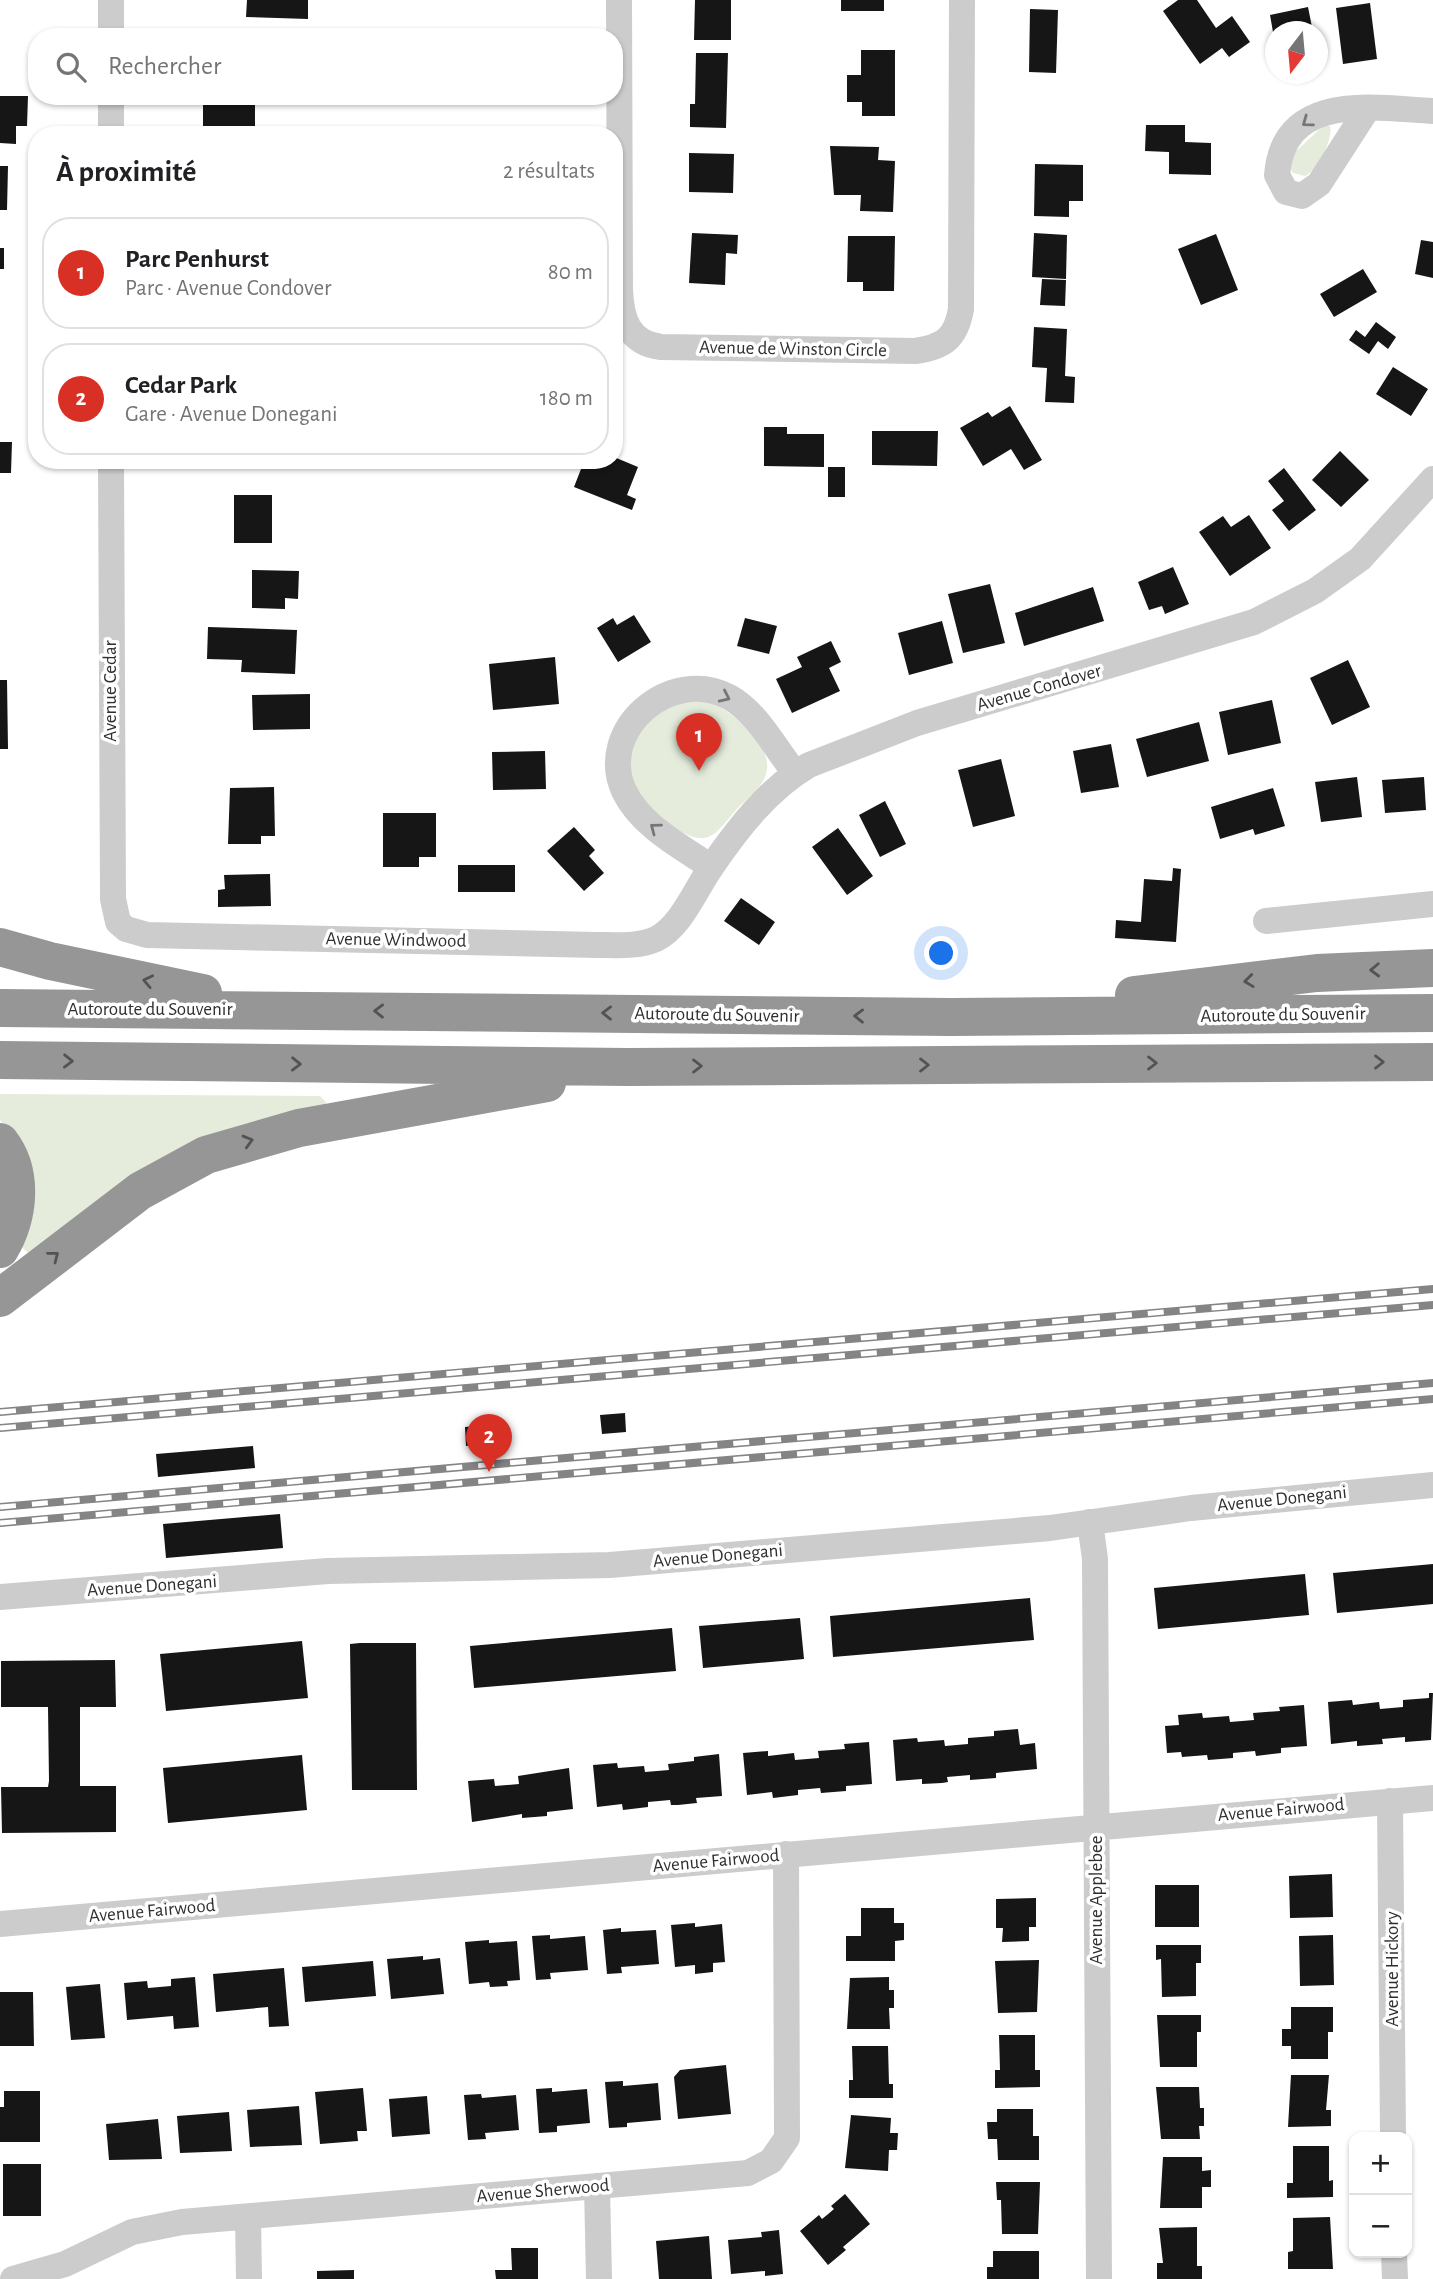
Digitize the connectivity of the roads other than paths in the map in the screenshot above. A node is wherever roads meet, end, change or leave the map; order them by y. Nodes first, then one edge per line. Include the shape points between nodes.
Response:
1 (111, 0) edge
2 (620, 0) edge
3 (962, 0) edge
4 (111, 28) edge
5 (620, 28) edge
6 (111, 105) edge
7 (620, 105) edge
8 (1368, 108) dead end
9 (1433, 111) edge
10 (111, 126) edge
11 (620, 126) edge
12 (623, 316) edge
13 (111, 469) edge
14 (1433, 479) edge
15 (795, 773) junction
16 (711, 867) junction
17 (1433, 904) edge
18 (1266, 921) dead end
19 (118, 922) joint
20 (672, 926) joint
21 (0, 947) edge
22 (1433, 968) edge
23 (0, 1008) edge
24 (286, 1010) junction
25 (1433, 1013) edge
26 (951, 1017) junction
27 (0, 1060) edge
28 (1433, 1062) edge
29 (628, 1067) junction
30 (0, 1142) edge
31 (0, 1248) edge
32 (0, 1298) edge
33 (1433, 1485) edge
34 (1090, 1522) junction
35 (0, 1597) edge
36 (1433, 1798) edge
37 (1390, 1801) junction
38 (1096, 1826) junction
39 (786, 1854) junction
40 (0, 1924) edge
41 (1393, 2132) edge
42 (597, 2186) junction
43 (248, 2217) junction
44 (1394, 2258) edge
45 (13, 2279) edge
46 (248, 2279) edge
47 (598, 2279) edge
48 (1099, 2279) edge
49 (1395, 2279) edge

1 - 4 street
2 - 5 street, Avenue de Winston Circle
3 - 12 street, Avenue de Winston Circle via 961,309 956,330 947,341 915,351 661,347 630,332
6 - 10 street
7 - 11 street, Avenue de Winston Circle
8 - 9 street
13 - 19 street, Avenue Cedar via 110,794 113,899
14 - 15 street, Avenue Condover via 1360,559 1315,591 1262,619 916,723
15 - 16 street, Avenue Condover via 758,807
16 -> 15 street via 642,818 622,787 622,739 636,716 656,698 674,692 704,690 727,696 746,710
16 - 20 street, Avenue Condover
17 - 18 street
19 - 20 street, Avenue Windwood via 147,935 597,945 645,943
24 -> 21 highway
22 -> 26 highway via 1317,973
23 - 24 highway, Autoroute du Souvenir
26 -> 24 highway, Autoroute du Souvenir
25 - 26 highway, Autoroute du Souvenir
27 -> 29 highway
29 -> 28 highway
32 -> 29 highway via 140,1191 184,1165 231,1146 348,1118
30 - 31 highway via 11,1160 17,1195
33 - 34 street, Avenue Donegani
34 - 35 street, Avenue Donegani via 610,1565 328,1571
34 - 38 street, Avenue Applebee via 1095,1559
36 - 37 street, Avenue Fairwood
37 - 38 street, Avenue Fairwood
37 - 41 street, Avenue Hickory
38 - 39 street, Avenue Fairwood
38 - 48 street, Avenue Applebee
39 - 40 street, Avenue Fairwood
39 - 42 street, Avenue Sherwood via 787,2138 771,2161 748,2173
42 - 43 street, Avenue Sherwood
42 - 47 street
43 - 45 street, Avenue Sherwood via 182,2222 132,2232 65,2264
43 - 46 street
44 - 49 street

